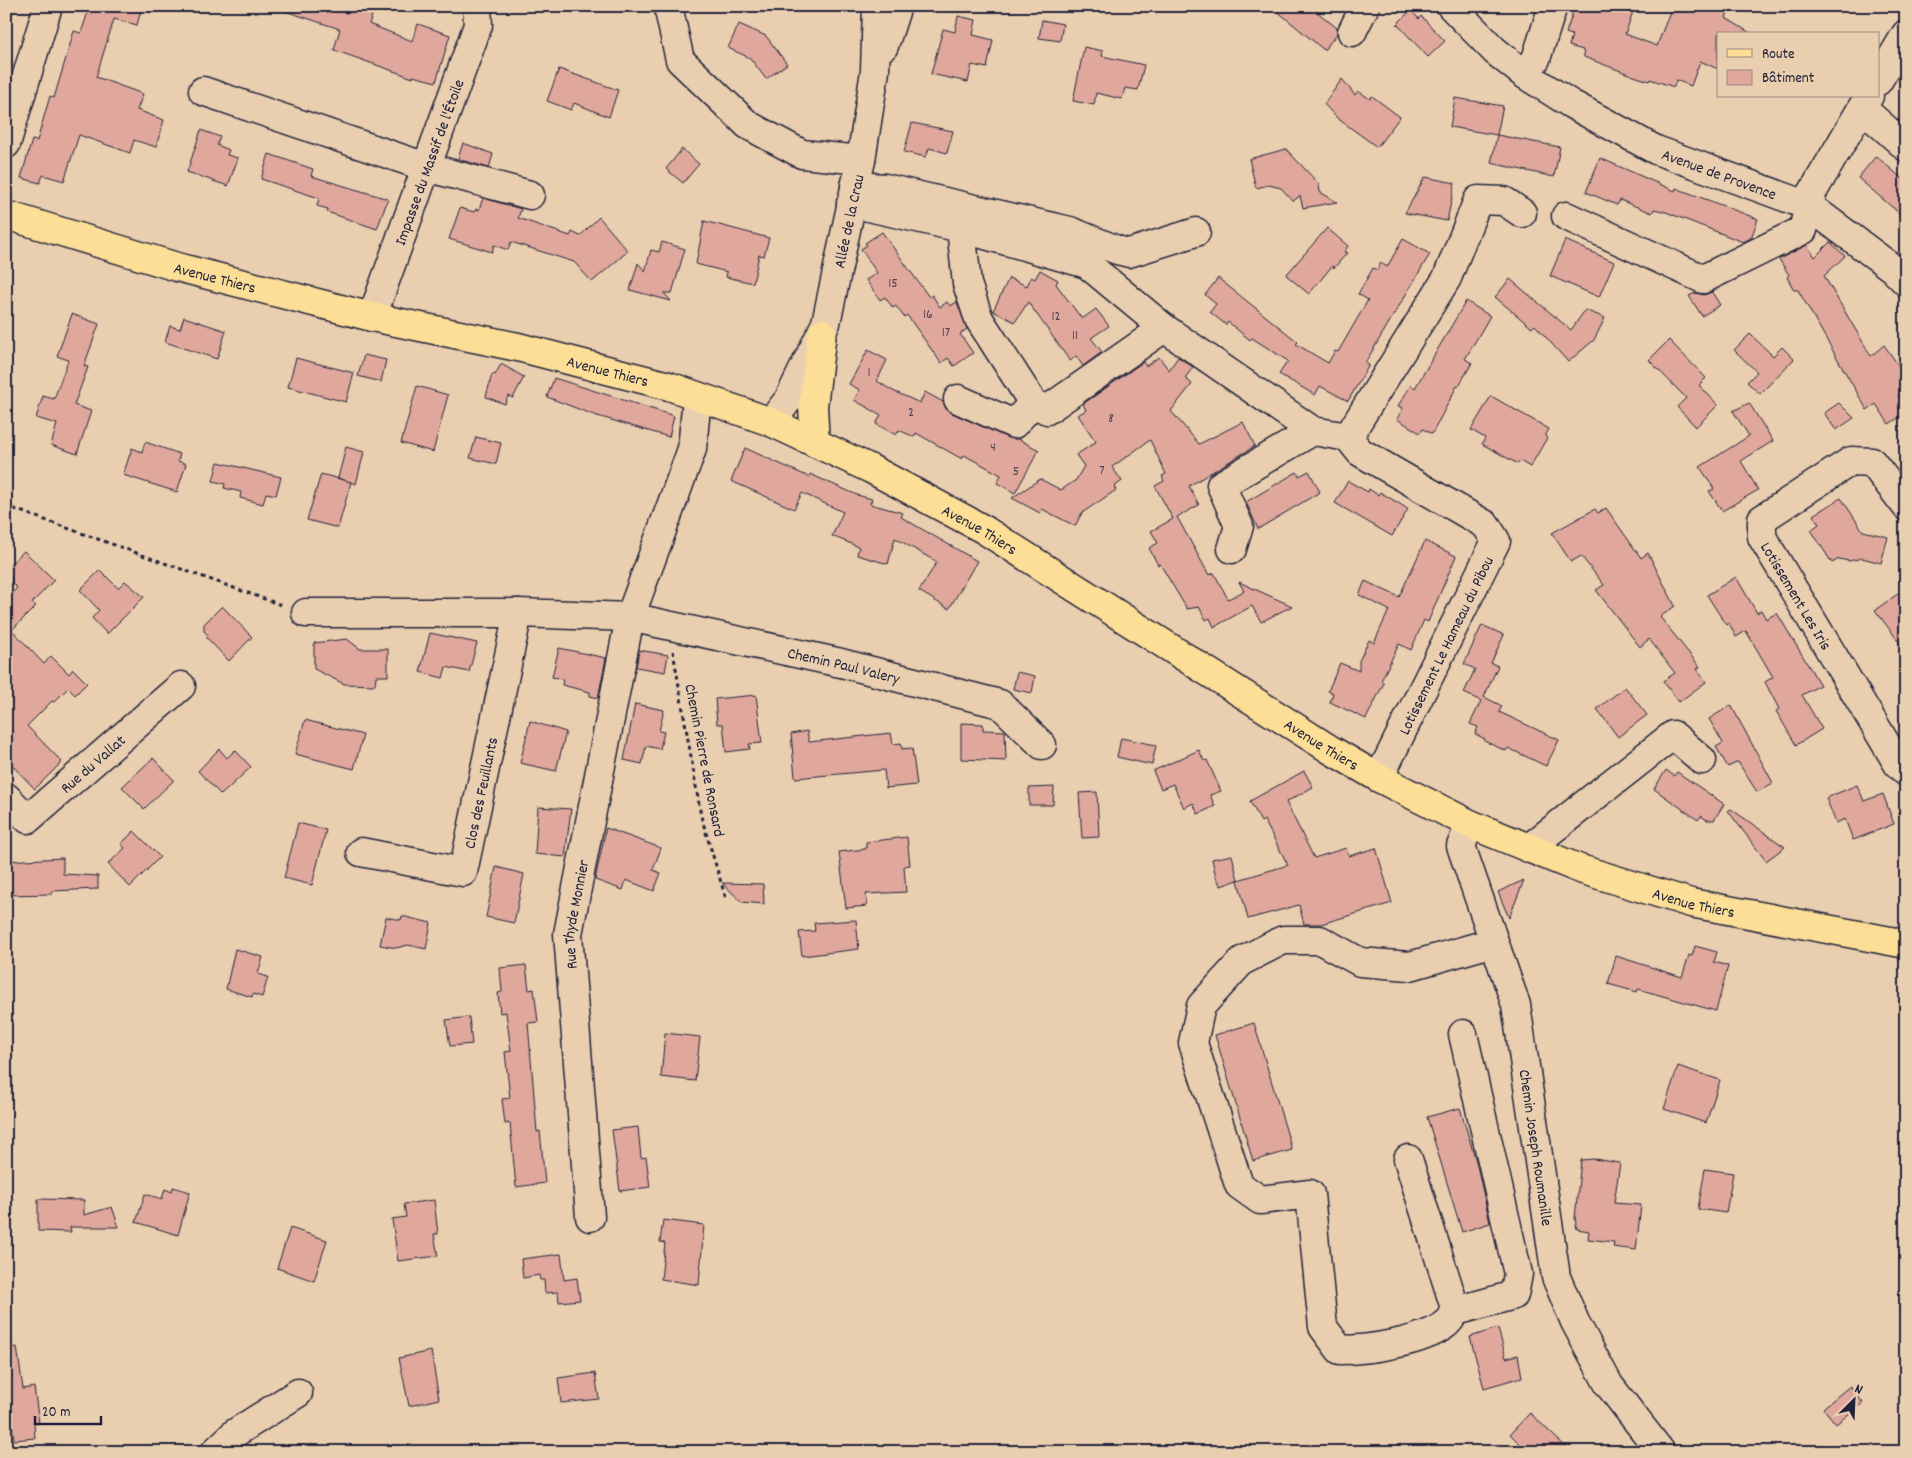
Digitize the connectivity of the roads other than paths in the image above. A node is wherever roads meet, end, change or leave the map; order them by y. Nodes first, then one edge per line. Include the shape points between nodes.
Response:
1 (48, 6) edge
2 (477, 6) edge
3 (668, 6) edge
4 (877, 6) edge
5 (897, 6) edge
6 (1365, 6) edge
7 (1451, 6) edge
8 (1476, 6) edge
9 (1553, 6) edge
10 (1352, 32) dead end
11 (1906, 34) edge
12 (1530, 66) junction
13 (875, 71) junction
14 (1880, 78) edge
15 (203, 91) dead end
16 (1866, 102) edge
17 (6, 144) edge
18 (1906, 147) edge
19 (861, 160) junction
20 (426, 167) junction
21 (853, 194) junction
22 (530, 196) dead end
23 (1810, 200) junction
24 (1522, 213) dead end
25 (6, 215) edge
26 (1566, 216) dead end
27 (961, 228) junction
28 (1196, 232) dead end
29 (1906, 266) edge
30 (1906, 282) edge
31 (372, 317) junction
32 (1164, 328) junction
33 (822, 333) junction
34 (697, 397) junction
35 (958, 400) dead end
36 (1033, 402) junction
37 (771, 422) junction
38 (1313, 431) junction
39 (1348, 437) junction
40 (815, 444) junction
41 (1906, 506) edge
42 (1232, 549) dead end
43 (306, 613) road end
44 (518, 613) junction
45 (630, 617) junction
46 (181, 686) dead end
47 (1663, 722) dead end
48 (1042, 745) dead end
49 (1702, 760) dead end
50 (1906, 772) edge
51 (1379, 778) junction
52 (6, 796) edge
53 (1470, 824) junction
54 (1519, 844) junction
55 (361, 852) dead end
56 (1494, 942) junction
57 (1906, 944) edge
58 (1463, 1034) dead end
59 (1408, 1159) dead end
60 (590, 1217) dead end
61 (1456, 1311) junction
62 (298, 1393) dead end
63 (215, 1452) edge
64 (1660, 1452) edge

1 - 17 street
2 - 20 street, Impasse du Massif de l'Étoile via 478,25
3 - 19 street via 680,60 748,125 802,154
4 - 13 street, Allée de la Crau
5 - 13 street
6 - 10 street
7 - 12 street, Avenue de Provence via 1495,51
8 - 12 street, Avenue de Provence
9 - 12 street
11 - 14 street
12 - 23 street, Avenue de Provence via 1571,104 1656,150
13 - 19 street, Allée de la Crau
15 - 20 street
16 - 18 street
16 - 23 street
19 - 21 street, Allée de la Crau
20 - 22 street
20 - 31 street, Impasse du Massif de l'Étoile
21 - 27 street
21 - 28 street via 885,188 1070,231 1129,253
21 - 33 street, Allée de la Crau
23 - 26 street via 1803,230 1703,279
23 - 29 street, Avenue de Provence
23 - 30 street, Avenue de Provence
24 - 39 street via 1504,202 1478,200 1447,278
25 - 31 main road, Avenue Thiers via 177,267
27 - 32 street via 1087,264
27 - 36 street via 967,284 979,319
31 - 34 main road, Avenue Thiers via 518,347 669,386
32 - 36 street via 1047,410
32 - 38 street
33 - 37 street, Allée de la Crau via 789,399
33 - 40 main road via 813,406
34 - 37 main road, Avenue Thiers
34 - 45 street via 692,449
35 - 36 street via 1014,424
37 - 40 main road, Avenue Thiers
38 - 39 street
38 - 42 street via 1221,485 1239,526
39 - 51 street, Lotissement Le Hameau du Pibou via 1360,452 1486,525 1496,541
40 - 51 main road, Avenue Thiers via 871,469 983,529
41 - 50 street, Lotissement Les Iris via 1872,462 1851,461 1762,519 1762,537 1893,756
43 - 44 street
44 - 45 street
44 - 55 street, Clos des Feuillants via 463,872
45 - 48 street, Chemin Paul Valery via 841,663 1000,704
45 - 60 street, Rue Thyde Monnier via 568,934
46 - 52 street, Rue du Vallat via 28,819
47 - 54 street
49 - 54 street via 1673,735
51 - 53 main road, Avenue Thiers
53 - 54 main road, Avenue Thiers
53 - 56 street, Chemin Joseph Roumanille via 1461,846
54 - 57 main road, Avenue Thiers via 1580,869 1692,903
56 - 61 street via 1410,966 1360,962 1320,940 1283,940 1242,961 1201,1006 1193,1043 1239,1185 1260,1200 1310,1194 1323,1327 1340,1350 1369,1350 1415,1338 1446,1324
56 - 64 street, Chemin Joseph Roumanille via 1516,1005 1556,1277 1575,1322 1609,1385
58 - 61 street via 1518,1274 1514,1295
59 - 61 street
62 - 63 street via 235,1432

